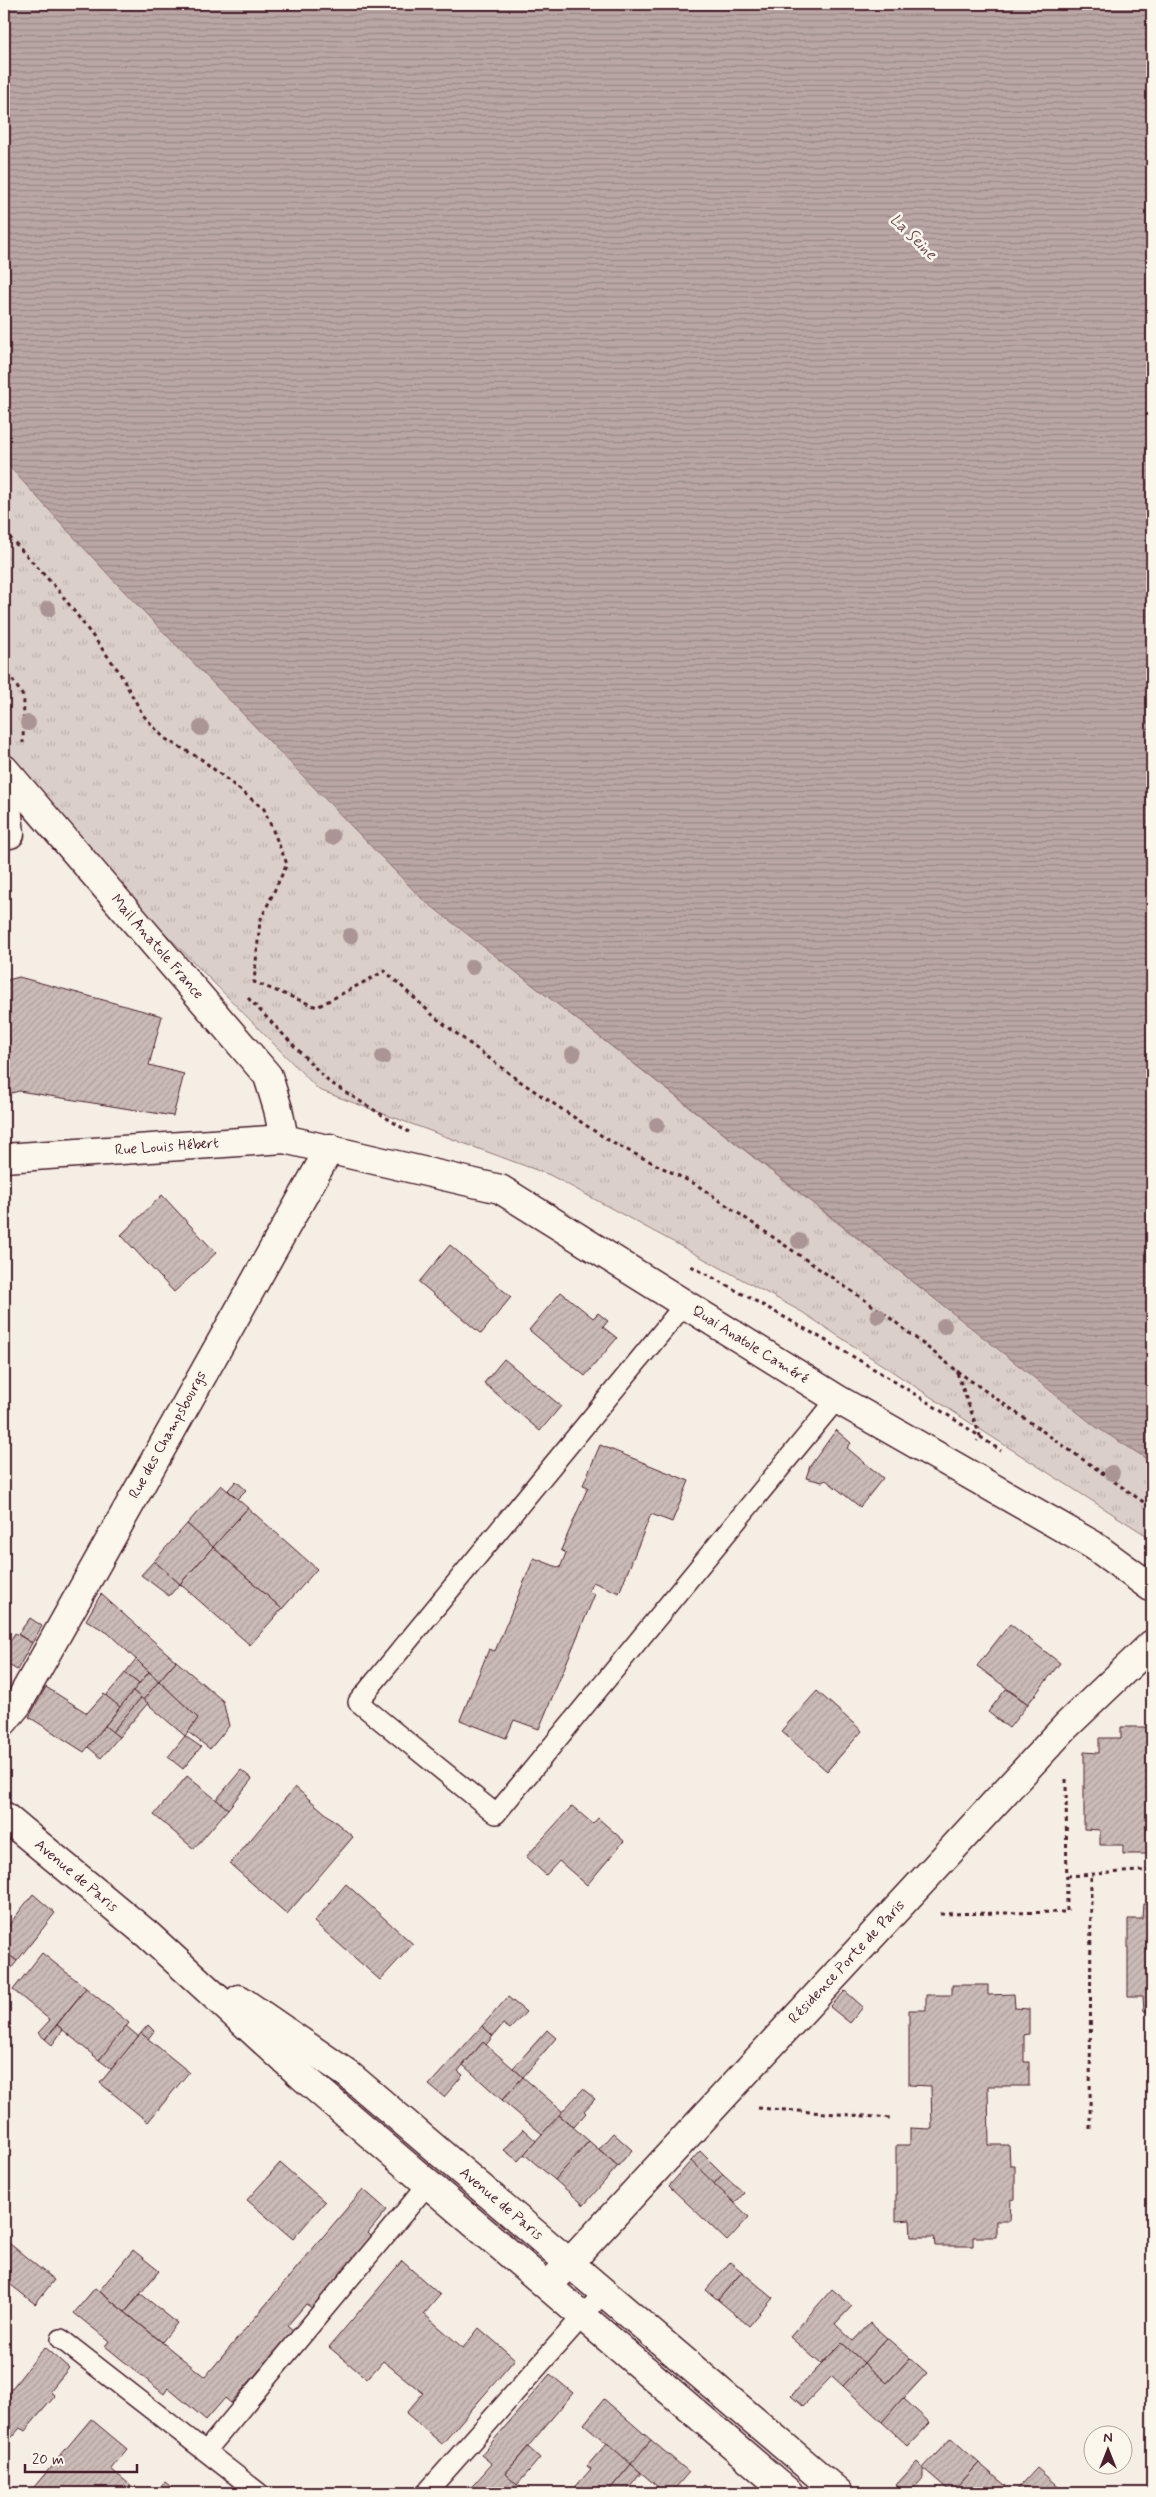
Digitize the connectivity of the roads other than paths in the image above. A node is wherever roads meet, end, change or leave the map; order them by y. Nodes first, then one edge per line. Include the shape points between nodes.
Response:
1 (4, 769) edge
2 (4, 777) edge
3 (4, 828) edge
4 (284, 1138) junction
5 (330, 1148) junction
6 (4, 1158) edge
7 (684, 1305) junction
8 (837, 1399) junction
9 (1152, 1588) edge
10 (1152, 1644) edge
11 (4, 1721) edge
12 (4, 1816) edge
13 (148, 1935) junction
14 (428, 2184) junction
15 (570, 2263) junction
16 (548, 2286) junction
17 (604, 2292) junction
18 (582, 2315) junction
19 (61, 2339) dead end
20 (206, 2451) junction
21 (259, 2493) edge
22 (426, 2493) edge
23 (789, 2493) edge
24 (839, 2493) edge

1 - 4 street, Mail Anatole France via 268,1076
2 - 3 street via 10,834
4 - 5 street, Rue Louis Hébert
4 - 6 street, Rue Louis Hébert
5 - 7 street, Quai Anatole Caméré via 500,1189
5 - 11 street, Rue des Champsbourgs via 18,1704
7 - 8 street, Quai Anatole Caméré
7 - 8 lane via 358,1702 496,1814
8 - 9 street, Quai Anatole Caméré via 1093,1545
10 - 15 street, Résidence Porte de Paris via 1066,1726
12 - 13 street, Avenue de Paris
13 - 14 street, Avenue de Paris via 302,2076
13 - 15 street, Avenue de Paris via 349,2075
14 - 16 street, Avenue de Paris
14 - 20 lane
15 - 16 street, Résidence Porte de Paris
15 - 17 street, Avenue de Paris
16 - 18 street, Avenue de Paris
17 - 18 lane
17 - 24 street, Avenue de Paris
18 - 22 lane
18 - 23 street, Avenue de Paris
19 - 20 lane
20 - 21 lane

